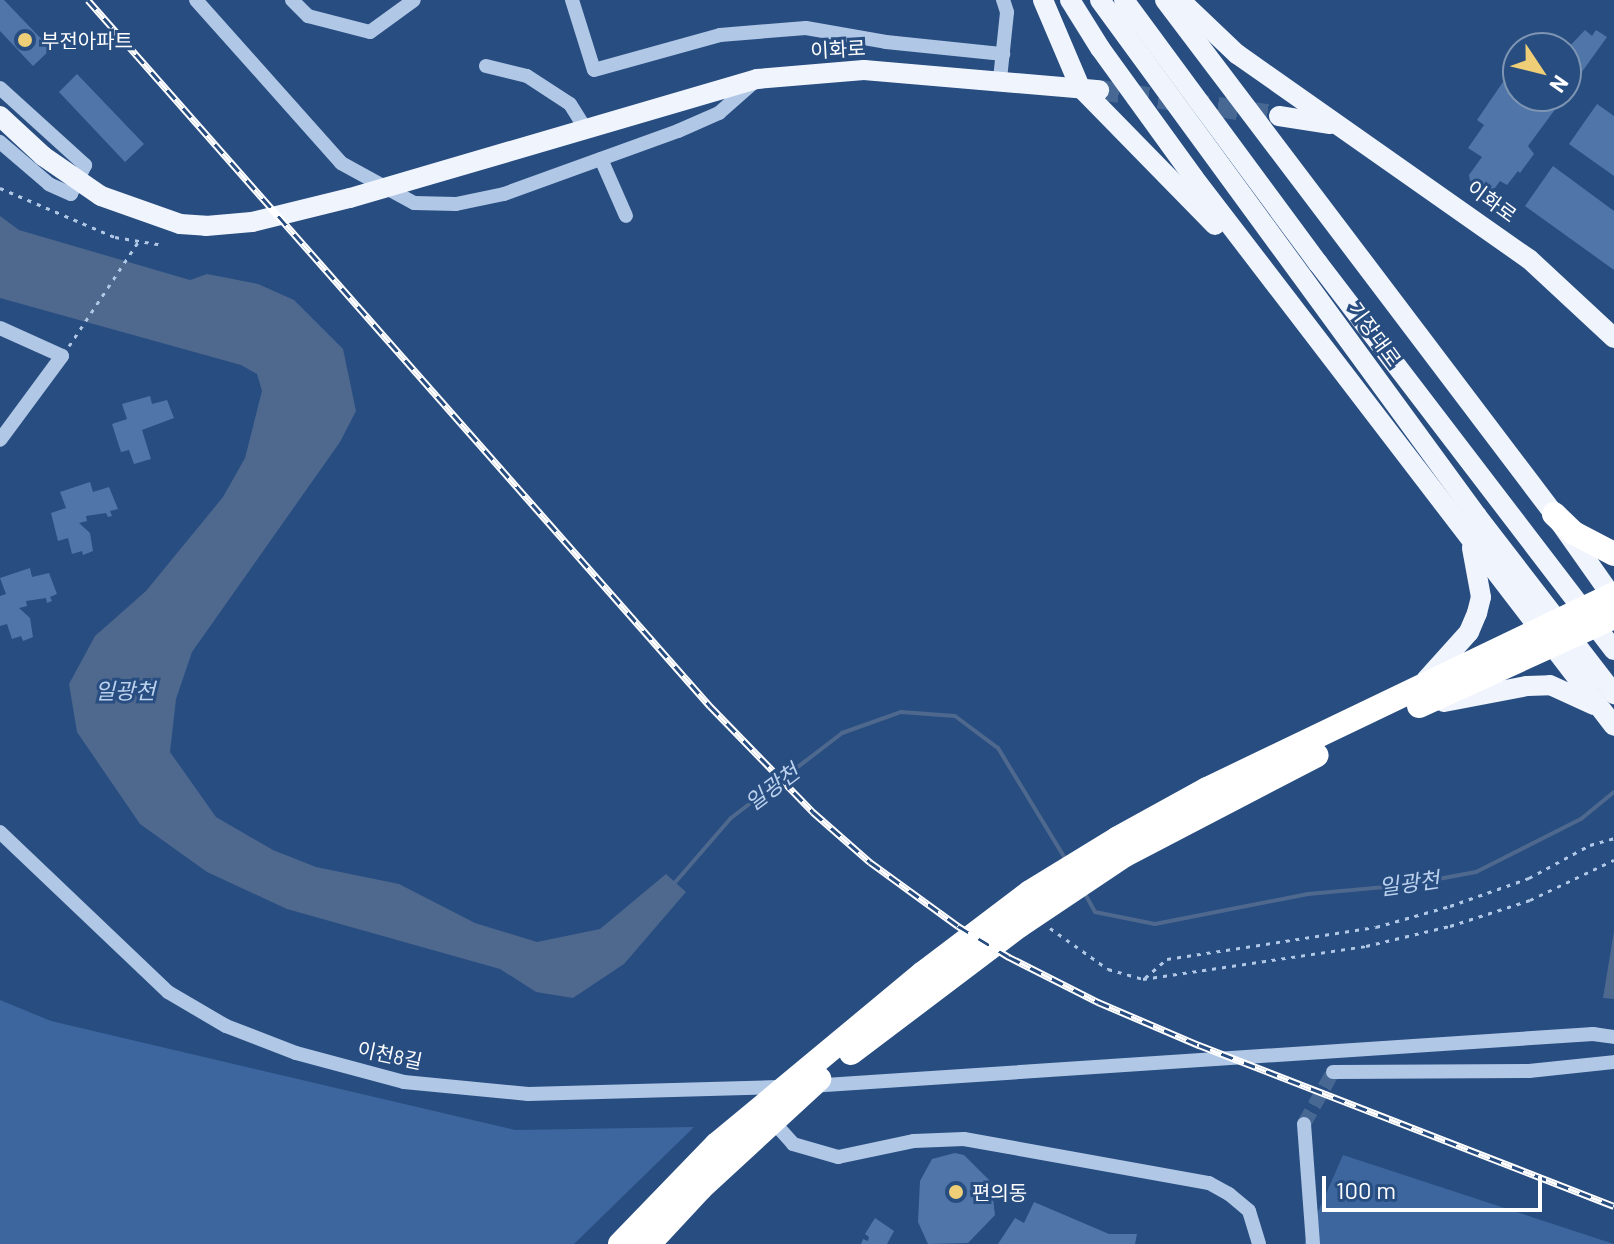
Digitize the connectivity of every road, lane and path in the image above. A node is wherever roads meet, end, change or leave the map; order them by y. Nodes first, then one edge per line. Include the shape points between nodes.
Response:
1 (196, 0) edge
2 (292, 0) edge
3 (414, 0) edge
4 (572, 0) edge
5 (1003, 0) edge
6 (1043, 0) edge
7 (1070, 0) edge
8 (1100, 0) edge
9 (1124, 0) edge
10 (1165, 0) edge
11 (1180, 0) edge
12 (1003, 54) junction
13 (486, 66) dead end
14 (757, 79) junction
15 (1000, 79) junction
16 (0, 88) edge
17 (1090, 88) junction
18 (0, 116) edge
19 (1279, 116) tunnel mouth
20 (1334, 124) junction
21 (586, 130) junction
22 (0, 142) edge
23 (601, 159) junction
24 (0, 188) edge
25 (626, 216) dead end
26 (140, 239) junction
27 (163, 245) dead end
28 (1278, 290) junction
29 (0, 328) edge
30 (1614, 338) edge
31 (71, 344) dead end
32 (0, 440) edge
33 (1554, 514) junction
34 (1470, 540) junction
35 (1614, 554) edge
36 (1613, 601) edge
37 (1548, 637) junction
38 (1614, 650) edge
39 (1614, 678) edge
40 (1412, 701) junction
41 (1608, 711) edge
42 (0, 832) edge
43 (1614, 838) edge
44 (1614, 860) edge
45 (1050, 928) dead end
46 (1143, 979) junction
47 (1614, 1037) edge
48 (1614, 1062) edge
49 (1333, 1072) dead end
50 (744, 1089) junction
51 (1304, 1124) tunnel mouth
52 (696, 1179) junction
53 (620, 1244) edge
54 (649, 1244) edge
55 (1259, 1244) edge
56 (1313, 1244) edge

1 - 23 street via 341,163 414,203 456,204 504,194
2 - 3 street via 308,16 370,32
4 - 12 street via 594,70 720,35 806,28
5 - 12 street
6 - 17 main road
7 - 28 main road
8 - 41 main road, 기장대로 via 1477,516
9 - 38 main road, 기장대로
10 - 33 main road
11 - 20 main road via 1237,54
12 - 15 street
13 - 21 street via 527,76 570,104
14 - 15 main road, 이화로 via 864,70
14 - 21 main road, 이화로
14 - 23 street via 719,113
15 - 17 main road, 이화로
16 - 22 street via 85,165 71,194 49,184
17 - 28 main road
18 - 21 main road, 이화로 via 43,156 101,196 180,224 206,226 252,222 350,198
19 - 20 main road, 이화로
20 - 30 main road, 이화로 via 1529,259
23 - 25 street
24 - 26 path via 115,237
26 - 27 path
26 - 31 path
28 - 34 main road
29 - 32 street via 62,356
33 - 34 main road via 1550,545 1540,561 1522,570 1507,567
33 - 35 highway via 1574,533
33 - 36 main road
34 - 37 main road
34 - 40 main road via 1479,574 1477,613 1469,632
36 - 37 highway
37 - 40 highway
37 - 41 main road
39 - 41 main road via 1599,699
40 - 41 main road via 1538,685 1562,688
40 - 52 highway via 1030,892 923,973
42 - 50 street, 이천8길 via 168,992 226,1026 296,1053 404,1082 528,1094
43 - 46 path via 1529,878 1376,927 1167,959
44 - 46 path via 1530,900 1450,926 1366,946
45 - 46 path via 1108,969
47 - 50 street, 이천8길 via 1593,1034
48 - 49 street via 1529,1071
50 - 55 street via 793,1144 838,1157 914,1141 964,1139 1209,1183 1249,1211
51 - 56 street
52 - 53 highway
52 - 54 highway

